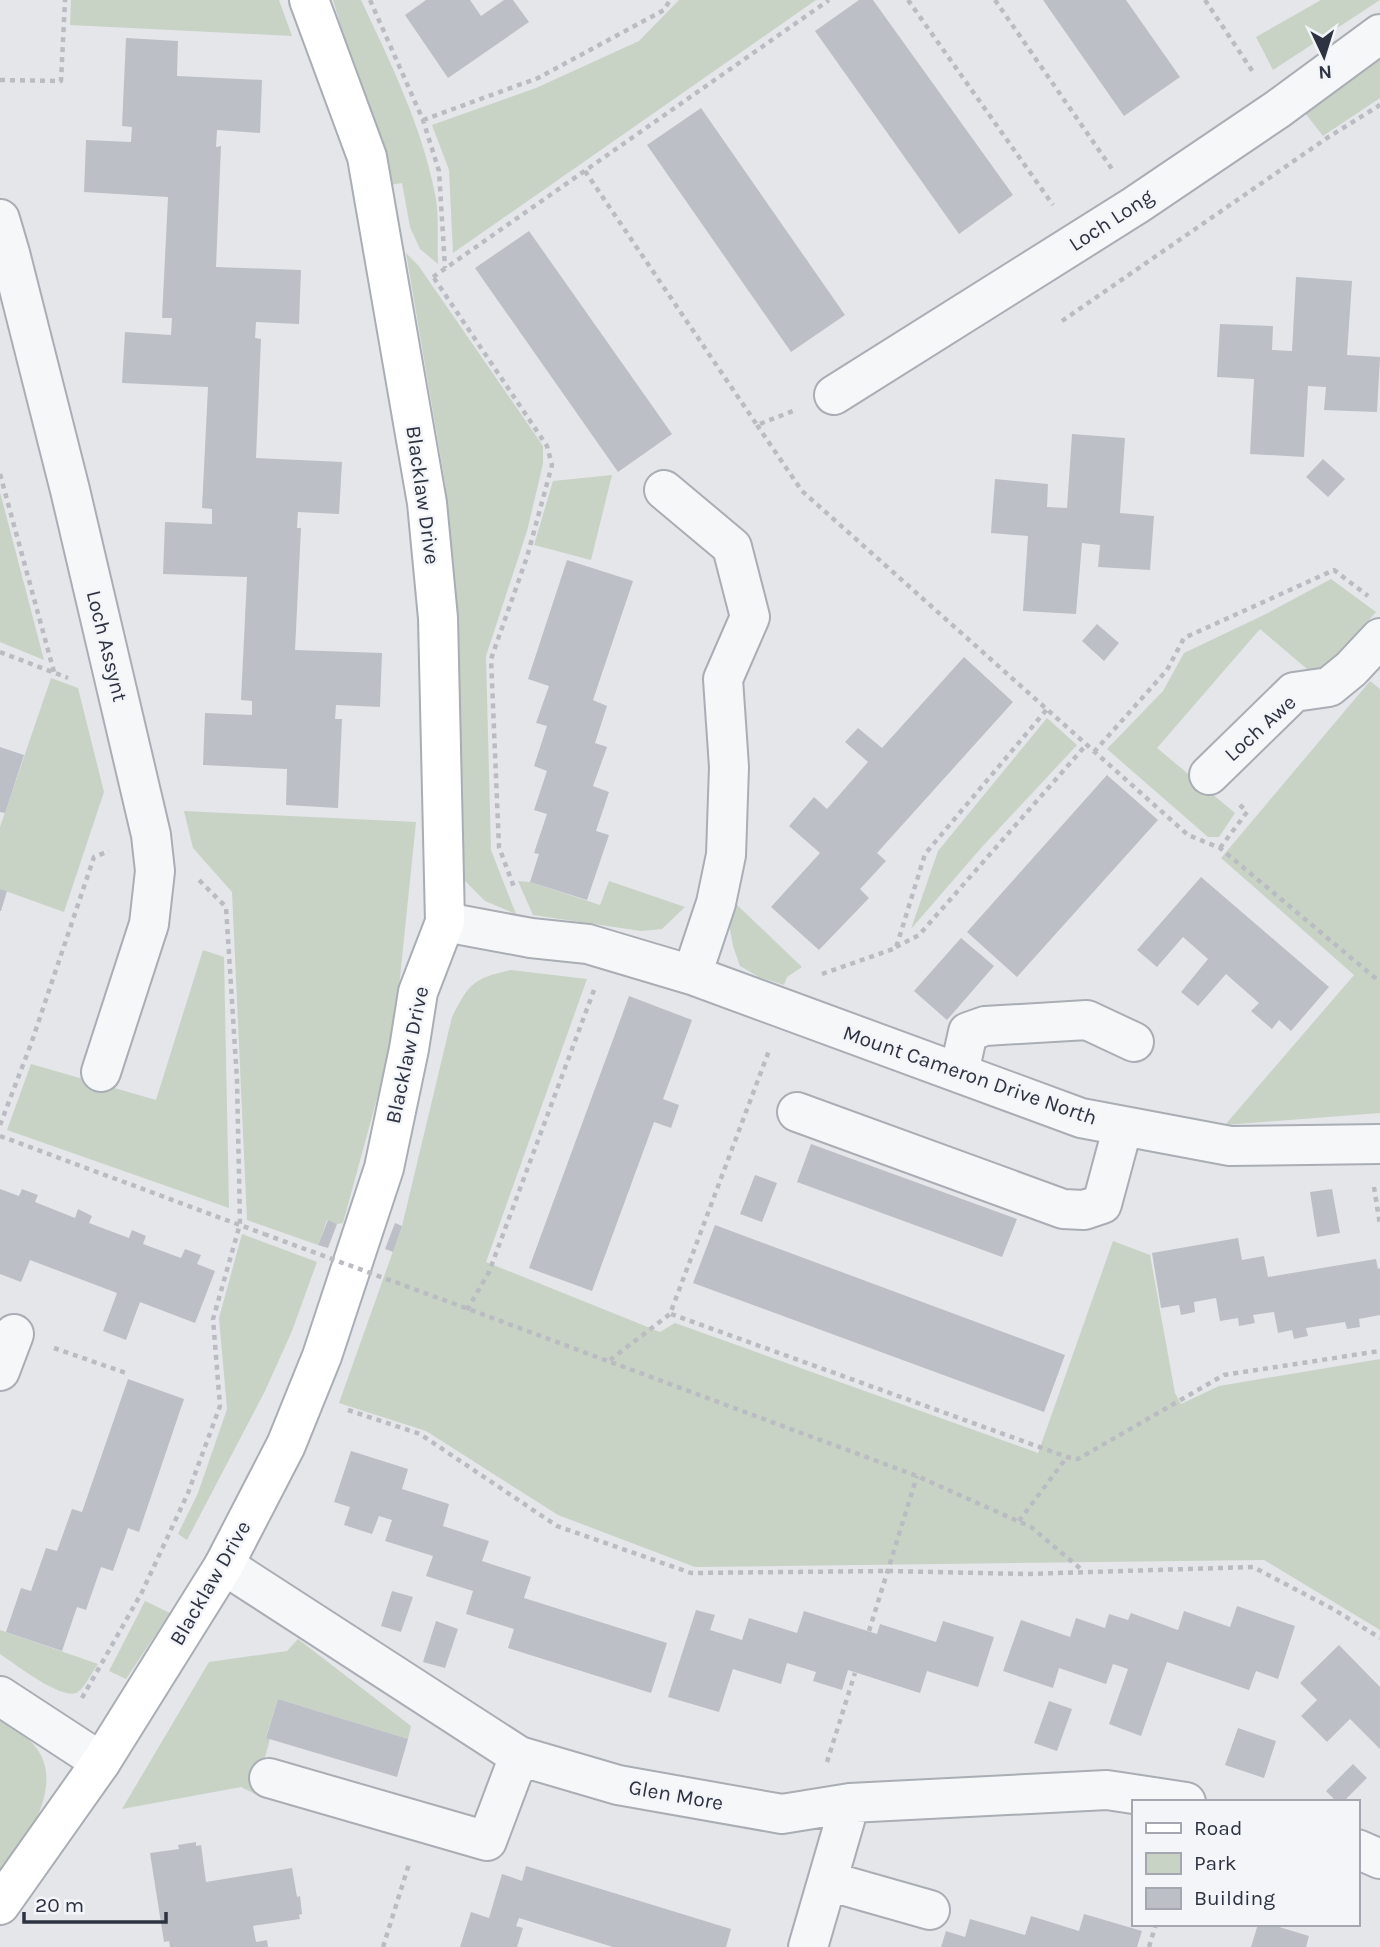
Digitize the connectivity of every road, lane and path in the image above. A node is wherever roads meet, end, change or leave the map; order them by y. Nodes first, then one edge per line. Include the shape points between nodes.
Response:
1 (65, 0) edge
2 (309, 0) edge
3 (370, 0) edge
4 (670, 0) edge
5 (829, 0) edge
6 (908, 0) edge
7 (995, 0) edge
8 (1205, 0) edge
9 (1380, 34) edge
10 (0, 80) edge
11 (1380, 105) edge
12 (1278, 109) junction
13 (424, 120) junction
14 (585, 171) junction
15 (1136, 205) junction
16 (1079, 241) junction
17 (4, 242) edge
18 (425, 267) dead end
19 (444, 269) junction
20 (433, 277) junction
21 (1062, 321) dead end
22 (834, 395) joint
23 (757, 425) junction
24 (0, 474) edge
25 (664, 490) dead end
26 (1365, 594) dead end
27 (1380, 638) edge
28 (0, 652) edge
29 (54, 672) junction
30 (116, 683) junction
31 (1086, 745) junction
32 (1094, 752) junction
33 (1209, 775) dead end
34 (151, 835) junction
35 (510, 877) dead end
36 (445, 922) junction
37 (896, 948) dead end
38 (606, 949) junction
39 (692, 975) junction
40 (1380, 982) edge
41 (1134, 1042) dead end
42 (101, 1072) dead end
43 (959, 1073) junction
44 (797, 1112) dead end
45 (0, 1125) edge
46 (1123, 1126) junction
47 (0, 1136) edge
48 (1380, 1144) edge
49 (240, 1224) junction
50 (467, 1310) junction
51 (670, 1314) dead end
52 (14, 1334) joint
53 (1380, 1351) edge
54 (0, 1371) edge
55 (126, 1373) dead end
56 (307, 1396) junction
57 (1067, 1457) junction
58 (916, 1476) junction
59 (1018, 1521) junction
60 (224, 1565) junction
61 (888, 1571) junction
62 (1083, 1571) junction
63 (869, 1631) dead end
64 (1380, 1638) edge
65 (855, 1673) dead end
66 (0, 1696) edge
67 (61, 1735) junction
68 (519, 1756) junction
69 (101, 1762) junction
70 (270, 1778) dead end
71 (1173, 1800) edge
72 (850, 1803) junction
73 (811, 1809) junction
74 (421, 1823) junction
75 (1359, 1850) edge
76 (1380, 1859) edge
77 (828, 1881) junction
78 (0, 1905) edge
79 (930, 1910) dead end
80 (1155, 1926) edge
81 (383, 1947) edge
82 (808, 1947) edge
83 (1149, 1947) edge

1 - 10 path via 61,81
2 - 36 street, Blacklaw Drive via 367,158 427,503 438,618
3 - 13 path
4 - 13 path via 664,10 538,78
5 - 14 path
6 - 16 path
7 - 15 path
8 - 12 path
9 - 12 street, Loch Long
11 - 21 path
12 - 15 street, Loch Long
13 - 19 path via 439,171
14 - 19 path
14 - 23 path
15 - 16 street, Loch Long
16 - 22 street, Loch Long
17 - 30 street, Loch Assynt
18 - 20 path
19 - 20 path
20 - 35 path via 547,446 552,465 527,557 491,659 499,848
22 - 23 path
23 - 31 path via 802,491
24 - 29 path
25 - 39 street via 732,547 750,617 723,678 729,767 726,855
26 - 32 path via 1334,570 1184,638 1167,670
27 - 33 street, Loch Awe via 1329,687 1294,692
28 - 29 path
29 - 30 path via 80,683
30 - 34 street, Loch Assynt
31 - 32 path
31 - 37 path via 919,935
32 - 40 path via 1188,835 1220,848
34 - 42 street, Loch Assynt via 155,871 149,924
34 - 45 path via 94,857
34 - 49 path via 226,907
36 - 38 street, Mount Cameron Drive North
36 - 56 street, Blacklaw Drive via 418,992 384,1168
38 - 39 street, Mount Cameron Drive North
38 - 50 path via 590,1006 489,1272
39 - 43 street, Mount Cameron Drive North
41 - 43 street via 1087,1020 985,1026 968,1032
43 - 46 street, Mount Cameron Drive North via 1081,1118
44 - 46 street via 1063,1209 1084,1210 1102,1204
46 - 48 street, Mount Cameron Drive North via 1230,1146
47 - 49 path
49 - 50 path, bridge
49 - 67 path via 213,1319 220,1406 188,1493 142,1592
50 - 58 path
51 - 57 path
52 - 54 street
52 - 55 path
53 - 57 path via 1224,1375 1077,1459
56 - 60 street, Blacklaw Drive
56 - 61 path via 419,1434 556,1526 691,1573
57 - 59 path
58 - 59 path
58 - 61 path
59 - 62 path
60 - 68 street, Glen More
60 - 69 street, Blacklaw Drive
61 - 62 path
61 - 63 path
62 - 64 path via 1253,1567
65 - 73 path
66 - 67 street
67 - 69 street
68 - 73 street, Glen More via 618,1785 782,1814
68 - 74 street via 487,1841
69 - 78 street, Blacklaw Drive
70 - 74 street
71 - 72 street, Glen More via 1107,1790
72 - 73 street, Glen More
72 - 77 street
74 - 81 path
75 - 76 street
77 - 79 street
77 - 82 street
80 - 83 path

